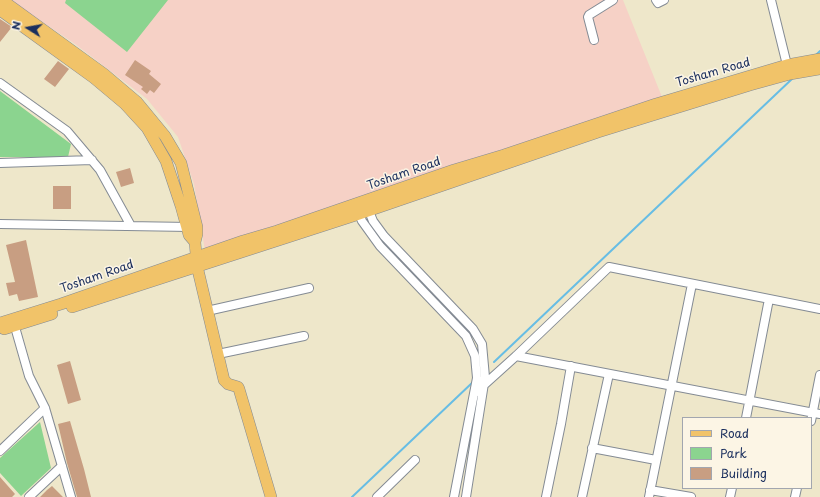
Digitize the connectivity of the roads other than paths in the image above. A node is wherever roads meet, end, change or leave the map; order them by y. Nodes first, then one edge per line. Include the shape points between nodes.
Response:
1 (2, 0) edge
2 (613, 0) edge
3 (656, 0) edge
4 (664, 0) edge
5 (772, 0) edge
6 (0, 10) edge
7 (594, 40) dead end
8 (820, 59) edge
9 (820, 69) edge
10 (789, 70) junction
11 (0, 82) edge
12 (92, 160) junction
13 (0, 163) edge
14 (188, 192) junction
15 (177, 194) junction
16 (362, 207) junction
17 (0, 224) edge
18 (131, 226) junction
19 (192, 227) junction
20 (197, 262) junction
21 (692, 284) junction
22 (309, 288) dead end
23 (769, 299) junction
24 (820, 310) edge
25 (207, 311) junction
26 (0, 323) edge
27 (15, 327) junction
28 (0, 330) edge
29 (304, 336) dead end
30 (218, 354) junction
31 (516, 356) junction
32 (571, 366) junction
33 (609, 374) junction
34 (820, 375) edge
35 (484, 384) junction
36 (671, 386) junction
37 (475, 393) junction
38 (749, 400) junction
39 (45, 408) junction
40 (815, 416) edge
41 (746, 417) edge
42 (592, 448) junction
43 (0, 451) edge
44 (415, 460) dead end
45 (656, 460) junction
46 (62, 466) junction
47 (650, 494) edge
48 (29, 497) edge
49 (71, 497) edge
50 (271, 497) edge
51 (377, 497) edge
52 (454, 497) edge
53 (466, 497) edge
54 (546, 497) edge
55 (582, 497) edge
56 (691, 497) edge

1 - 14 main road via 104,74 137,102 165,136 181,163
2 - 7 street via 588,17
3 - 4 street via 658,3
5 - 10 street
6 - 15 main road via 94,78 125,104 147,128 166,161
8 - 10 main road, Tosham Road
9 - 10 main road, Tosham Road
10 - 16 main road, Tosham Road
11 - 12 street via 67,131
12 - 13 street
12 - 18 street
14 - 15 main road
14 - 19 main road
15 - 19 main road
16 - 20 main road, Tosham Road
16 - 35 street via 384,236 473,329 482,344
16 - 37 street via 362,221 370,234 466,336 475,356 478,378
17 - 18 street
18 - 19 street
19 - 20 main road via 197,234 194,242
20 - 25 main road
20 - 26 main road, Tosham Road
20 - 27 main road, Tosham Road
21 - 23 street
21 - 31 street via 609,267
21 - 36 street
22 - 25 street
23 - 24 street
23 - 38 street
25 - 30 main road
27 - 28 main road, Tosham Road
27 - 39 street via 29,376
29 - 30 street
30 - 50 main road via 224,380 239,389
31 - 32 street
31 - 35 street
32 - 33 street
32 - 54 street
33 - 36 street
33 - 42 street
34 - 40 street
35 - 37 street
35 - 53 street
36 - 38 street
36 - 45 street
37 - 52 street
38 - 40 street
38 - 41 street
39 - 43 street
39 - 46 street
42 - 45 street
42 - 55 street
44 - 51 street
45 - 47 street
46 - 48 street
46 - 49 street
47 - 56 street

